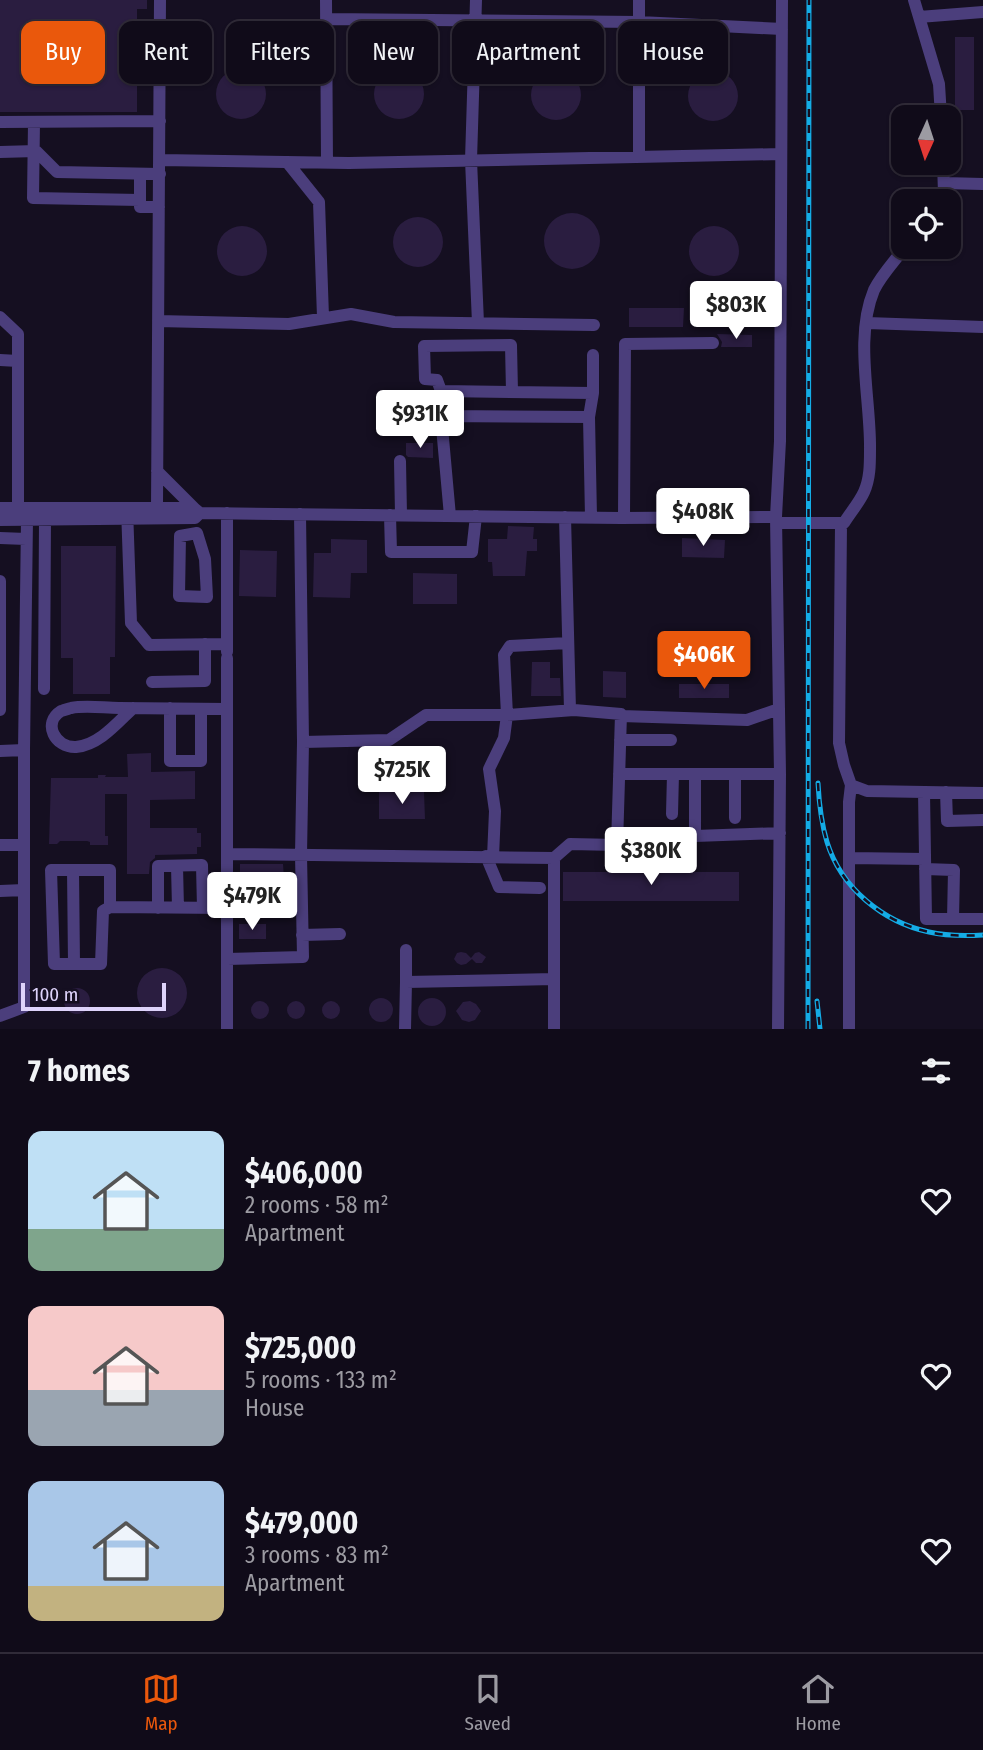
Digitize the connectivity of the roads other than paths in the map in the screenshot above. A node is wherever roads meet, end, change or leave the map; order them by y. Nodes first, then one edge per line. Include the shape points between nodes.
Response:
1 (160, 0) edge
2 (326, 0) edge
3 (476, 0) edge
4 (639, 0) edge
5 (782, 0) edge
6 (914, 0) edge
7 (983, 12) edge
8 (919, 17) junction
9 (326, 19) junction
10 (476, 20) junction
11 (639, 21) edge
12 (618, 22) edge
13 (728, 26) edge
14 (782, 29) junction
15 (639, 84) edge
16 (940, 105) edge
17 (160, 121) junction
18 (0, 122) edge
19 (34, 122) junction
20 (34, 151) junction
21 (0, 152) edge
22 (781, 154) junction
23 (639, 157) junction
24 (160, 160) junction
25 (471, 160) junction
26 (287, 162) junction
27 (327, 163) junction
28 (141, 174) junction
29 (160, 174) junction
30 (944, 175) edge
31 (944, 183) junction
32 (983, 184) edge
33 (944, 189) edge
34 (140, 200) junction
35 (159, 207) junction
36 (896, 259) edge
37 (0, 317) edge
38 (323, 317) junction
39 (158, 321) junction
40 (478, 323) junction
41 (867, 323) junction
42 (594, 325) dead end
43 (983, 327) edge
44 (713, 343) dead end
45 (593, 355) dead end
46 (0, 360) edge
47 (18, 361) junction
48 (441, 391) junction
49 (512, 392) junction
50 (593, 393) junction
51 (441, 416) junction
52 (589, 417) junction
53 (400, 461) dead end
54 (157, 471) junction
55 (0, 508) edge
56 (18, 508) junction
57 (157, 508) junction
58 (127, 513) junction
59 (195, 513) junction
60 (227, 513) junction
61 (300, 514) junction
62 (395, 515) junction
63 (450, 516) junction
64 (476, 516) junction
65 (565, 517) junction
66 (591, 517) junction
67 (624, 518) junction
68 (45, 519) junction
69 (0, 520) edge
70 (27, 520) junction
71 (776, 520) junction
72 (841, 524) junction
73 (192, 534) junction
74 (0, 538) edge
75 (26, 539) junction
76 (0, 581) edge
77 (568, 643) junction
78 (205, 644) junction
79 (227, 652) junction
80 (44, 656) junction
81 (25, 661) junction
82 (0, 665) edge
83 (152, 682) dead end
84 (44, 689) dead end
85 (133, 708) junction
86 (170, 708) junction
87 (201, 709) junction
88 (227, 709) junction
89 (779, 709) junction
90 (0, 710) edge
91 (570, 710) junction
92 (506, 715) junction
93 (621, 716) junction
94 (620, 740) junction
95 (671, 740) dead end
96 (303, 742) junction
97 (24, 750) junction
98 (0, 751) edge
99 (619, 774) junction
100 (673, 774) junction
101 (695, 774) junction
102 (736, 774) junction
103 (780, 774) junction
104 (851, 785) junction
105 (924, 792) junction
106 (946, 792) junction
107 (983, 793) edge
108 (672, 814) dead end
109 (735, 818) dead end
110 (983, 820) edge
111 (780, 833) junction
112 (0, 845) edge
113 (24, 845) junction
114 (227, 854) junction
115 (301, 855) junction
116 (489, 856) junction
117 (554, 858) junction
118 (849, 858) junction
119 (925, 864) junction
120 (177, 866) junction
121 (73, 870) junction
122 (540, 888) dead end
123 (0, 891) edge
124 (24, 891) junction
125 (110, 907) junction
126 (158, 908) junction
127 (178, 908) junction
128 (203, 908) junction
129 (227, 908) junction
130 (953, 919) junction
131 (983, 919) edge
132 (341, 934) dead end
133 (302, 935) junction
134 (406, 950) dead end
135 (227, 959) junction
136 (74, 964) junction
137 (554, 979) junction
138 (406, 982) junction
139 (0, 1017) edge
140 (227, 1029) edge
141 (405, 1029) edge
142 (554, 1029) edge
143 (778, 1029) edge
144 (849, 1029) edge

1 - 17 lane
2 - 9 lane
3 - 10 lane
4 - 11 lane
5 - 14 lane
6 - 8 lane
7 - 8 lane
8 - 16 lane via 939,84
9 - 10 lane
9 - 27 lane
10 - 12 lane
10 - 25 lane
13 - 14 lane
14 - 22 lane
15 - 23 lane
17 - 19 lane
17 - 24 lane
18 - 19 lane
19 - 20 lane
20 - 21 lane
20 - 28 lane via 57,172
20 - 34 lane via 33,198
22 - 23 lane
22 - 71 lane
23 - 25 lane
24 - 26 lane
24 - 29 lane
25 - 27 lane
25 - 40 lane
26 - 27 lane
26 - 38 lane via 319,202
28 - 29 lane
28 - 34 lane
29 - 35 lane
30 - 31 lane
31 - 32 lane
31 - 33 lane
34 - 35 lane via 140,207
35 - 39 lane
36 - 41 lane via 874,291
37 - 47 lane via 18,334
38 - 39 lane via 289,324
38 - 40 lane via 351,314 394,323
39 - 54 lane
40 - 42 lane
41 - 43 lane
41 - 72 lane via 870,472 864,492
44 - 67 lane via 625,344
45 - 50 lane
46 - 47 lane
47 - 56 lane
48 - 49 lane
48 - 49 lane via 437,380 425,379 424,346 511,345
48 - 51 lane
49 - 50 lane
50 - 52 lane
51 - 52 lane
51 - 63 lane
52 - 66 lane
53 - 62 lane
54 - 57 lane
54 - 59 lane
55 - 56 lane
56 - 58 lane
57 - 58 lane
57 - 59 lane
58 - 59 lane
58 - 68 lane
58 - 78 lane via 131,623 149,645
59 - 60 lane
59 - 73 lane
60 - 61 lane
60 - 79 lane
61 - 62 lane
61 - 96 lane
62 - 63 lane
62 - 64 lane via 391,552 472,552
63 - 64 lane
64 - 65 lane
65 - 66 lane
65 - 77 lane
66 - 67 lane
67 - 71 lane
68 - 70 lane
68 - 80 lane
69 - 70 lane
70 - 75 lane
71 - 72 lane
71 - 89 lane
72 - 104 lane via 839,743
73 - 73 lane via 180,536 179,597 207,597 205,559 197,533
74 - 75 lane
75 - 81 lane
76 - 82 lane
77 - 91 lane
77 - 92 lane via 510,646 504,655
78 - 79 lane
78 - 83 lane via 205,681
79 - 88 lane
80 - 81 lane
80 - 84 lane
81 - 82 lane
81 - 97 lane
82 - 90 lane
85 - 85 lane via 70,708 59,712 52,729 56,740 76,747 105,734
85 - 86 lane
86 - 87 lane
86 - 87 lane via 170,761 201,761
87 - 88 lane
88 - 114 lane
89 - 93 lane via 747,720
89 - 103 lane
91 - 92 lane
91 - 93 lane
92 - 96 lane via 426,716 390,740
92 - 116 lane via 504,738 489,769 495,810
93 - 94 lane
94 - 95 lane
94 - 99 lane
96 - 115 lane
97 - 98 lane
97 - 113 lane
99 - 100 lane
99 - 117 lane via 617,845 570,844
100 - 101 lane
100 - 108 lane
101 - 102 lane
101 - 111 lane via 695,836
102 - 103 lane
102 - 109 lane
103 - 111 lane
104 - 105 lane via 867,791
104 - 118 lane
105 - 106 lane
105 - 119 lane
106 - 107 lane
106 - 110 lane via 947,821
111 - 143 lane
112 - 113 lane
113 - 124 lane
114 - 115 lane
114 - 129 lane
115 - 116 lane
115 - 133 lane
116 - 117 lane
116 - 122 lane via 499,887
117 - 137 lane
118 - 119 lane
118 - 144 lane
119 - 130 lane via 954,870
119 - 130 lane via 926,919
120 - 126 lane via 158,866
120 - 127 lane
120 - 128 lane via 202,866
121 - 125 lane via 110,870
121 - 136 lane
121 - 136 lane via 51,870 54,964
123 - 124 lane
124 - 139 lane via 24,1007
125 - 126 lane
125 - 136 lane via 103,911 102,964
126 - 127 lane
127 - 128 lane
128 - 129 lane
129 - 135 lane
130 - 131 lane
132 - 133 lane
133 - 135 lane via 303,957
134 - 138 lane
135 - 140 lane
137 - 138 lane
137 - 142 lane
138 - 141 lane

